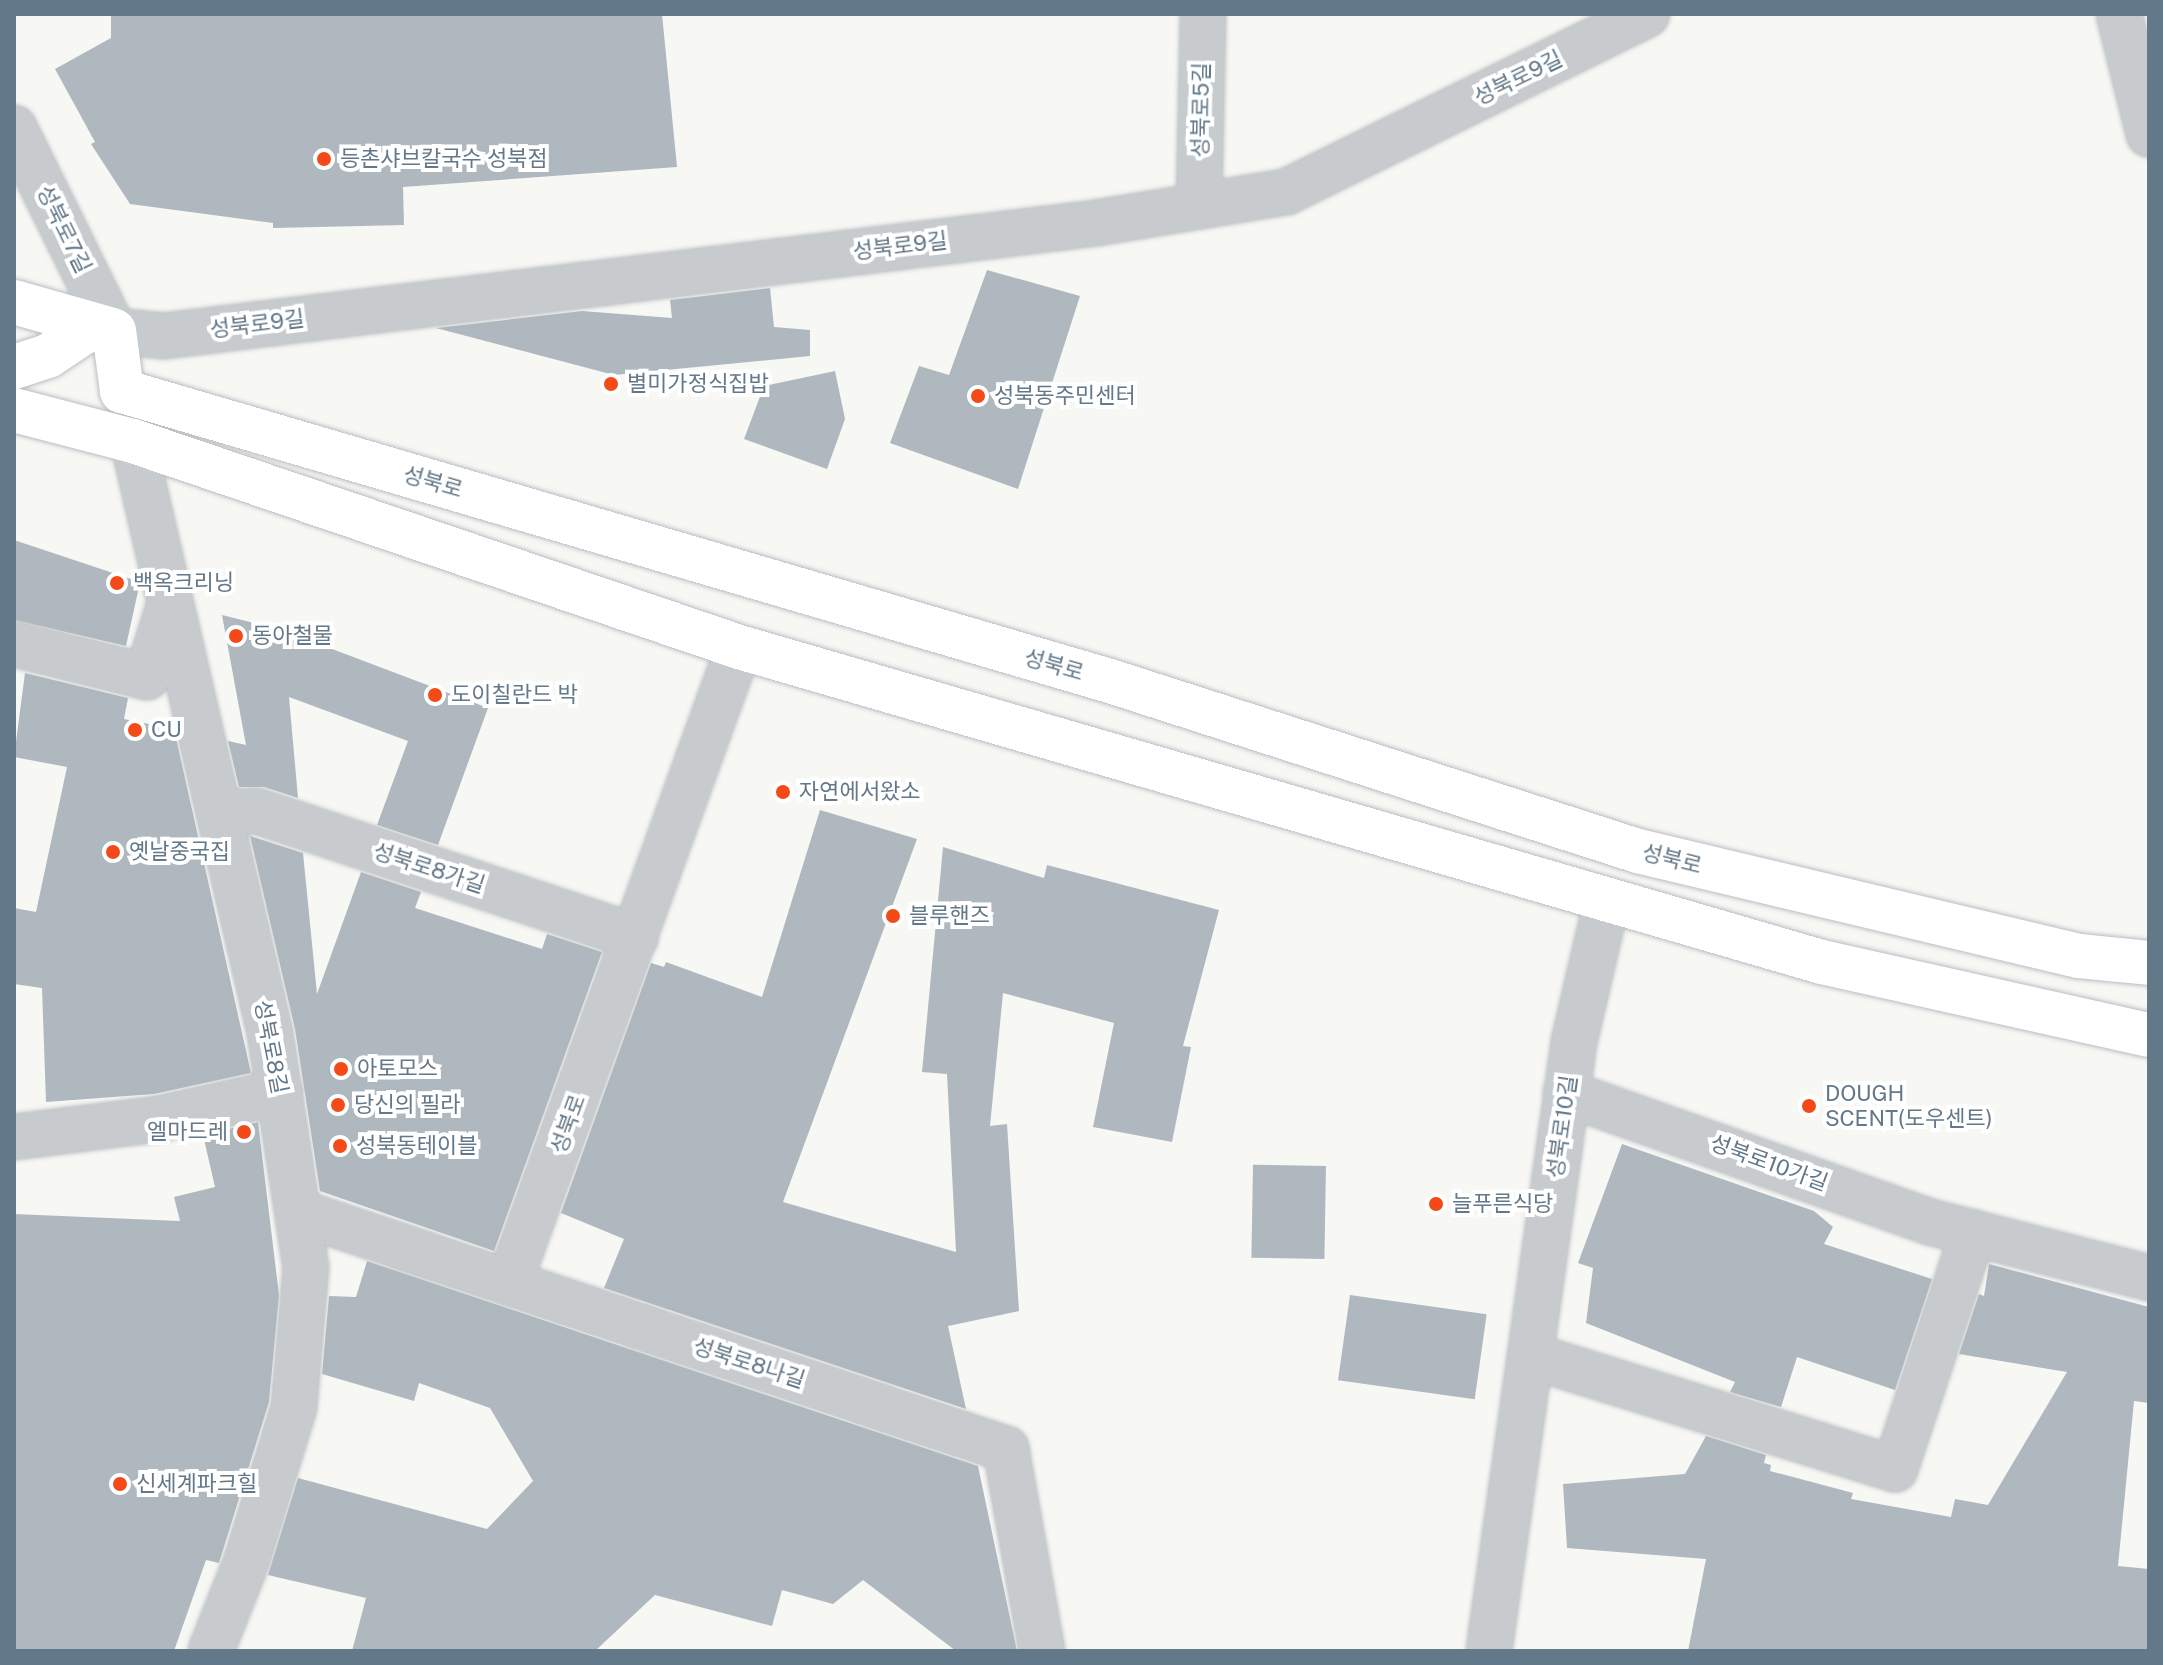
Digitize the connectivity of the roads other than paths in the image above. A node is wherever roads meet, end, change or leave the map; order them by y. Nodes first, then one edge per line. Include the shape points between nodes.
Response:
1 (1203, 14) edge
2 (1647, 14) edge
3 (2119, 14) edge
4 (14, 128) edge
5 (2149, 134) edge
6 (1199, 206) junction
7 (14, 302) edge
8 (114, 331) junction
9 (14, 367) edge
10 (14, 410) edge
11 (133, 441) junction
12 (170, 601) junction
13 (14, 644) edge
14 (739, 647) junction
15 (220, 813) junction
16 (1607, 900) junction
17 (636, 937) junction
18 (2149, 963) edge
19 (2149, 1035) edge
20 (280, 1092) junction
21 (1566, 1093) junction
22 (14, 1137) edge
23 (298, 1212) junction
24 (1973, 1233) junction
25 (2149, 1278) edge
26 (509, 1283) junction
27 (1532, 1356) junction
28 (214, 1650) edge
29 (1042, 1651) edge
30 (1489, 1651) edge

1 - 6 street, 성북로5길
2 - 6 street, 성북로9길 via 1286,192
3 - 5 street
4 - 8 street, 성북로7길
6 - 8 street, 성북로9길 via 1080,225 164,336
7 - 8 main road
8 - 9 main road via 87,330 48,356
8 - 18 main road, 성북로 via 122,391 1110,681 1638,851 2079,956
10 - 11 main road
11 - 12 street, 성북로8길
11 - 14 main road
12 - 13 street via 147,677
12 - 15 street, 성북로8길
14 - 16 main road
14 - 17 street, 성북로
15 - 17 street, 성북로8가길 via 257,811
15 - 20 street, 성북로8길
16 - 19 main road via 1822,962
16 - 21 street, 성북로10길
17 - 26 street, 성북로
20 - 22 street via 158,1119
20 - 23 street, 성북로8길
21 - 24 street, 성북로10가길
21 - 27 street, 성북로10길
23 - 26 street, 성북로8나길
23 - 28 street, 성북로8길 via 306,1267 294,1407
24 - 25 street, 성북로10가길
24 - 27 street via 1895,1469
26 - 29 street, 성북로8나길 via 1006,1449
27 - 30 street, 성북로10길

